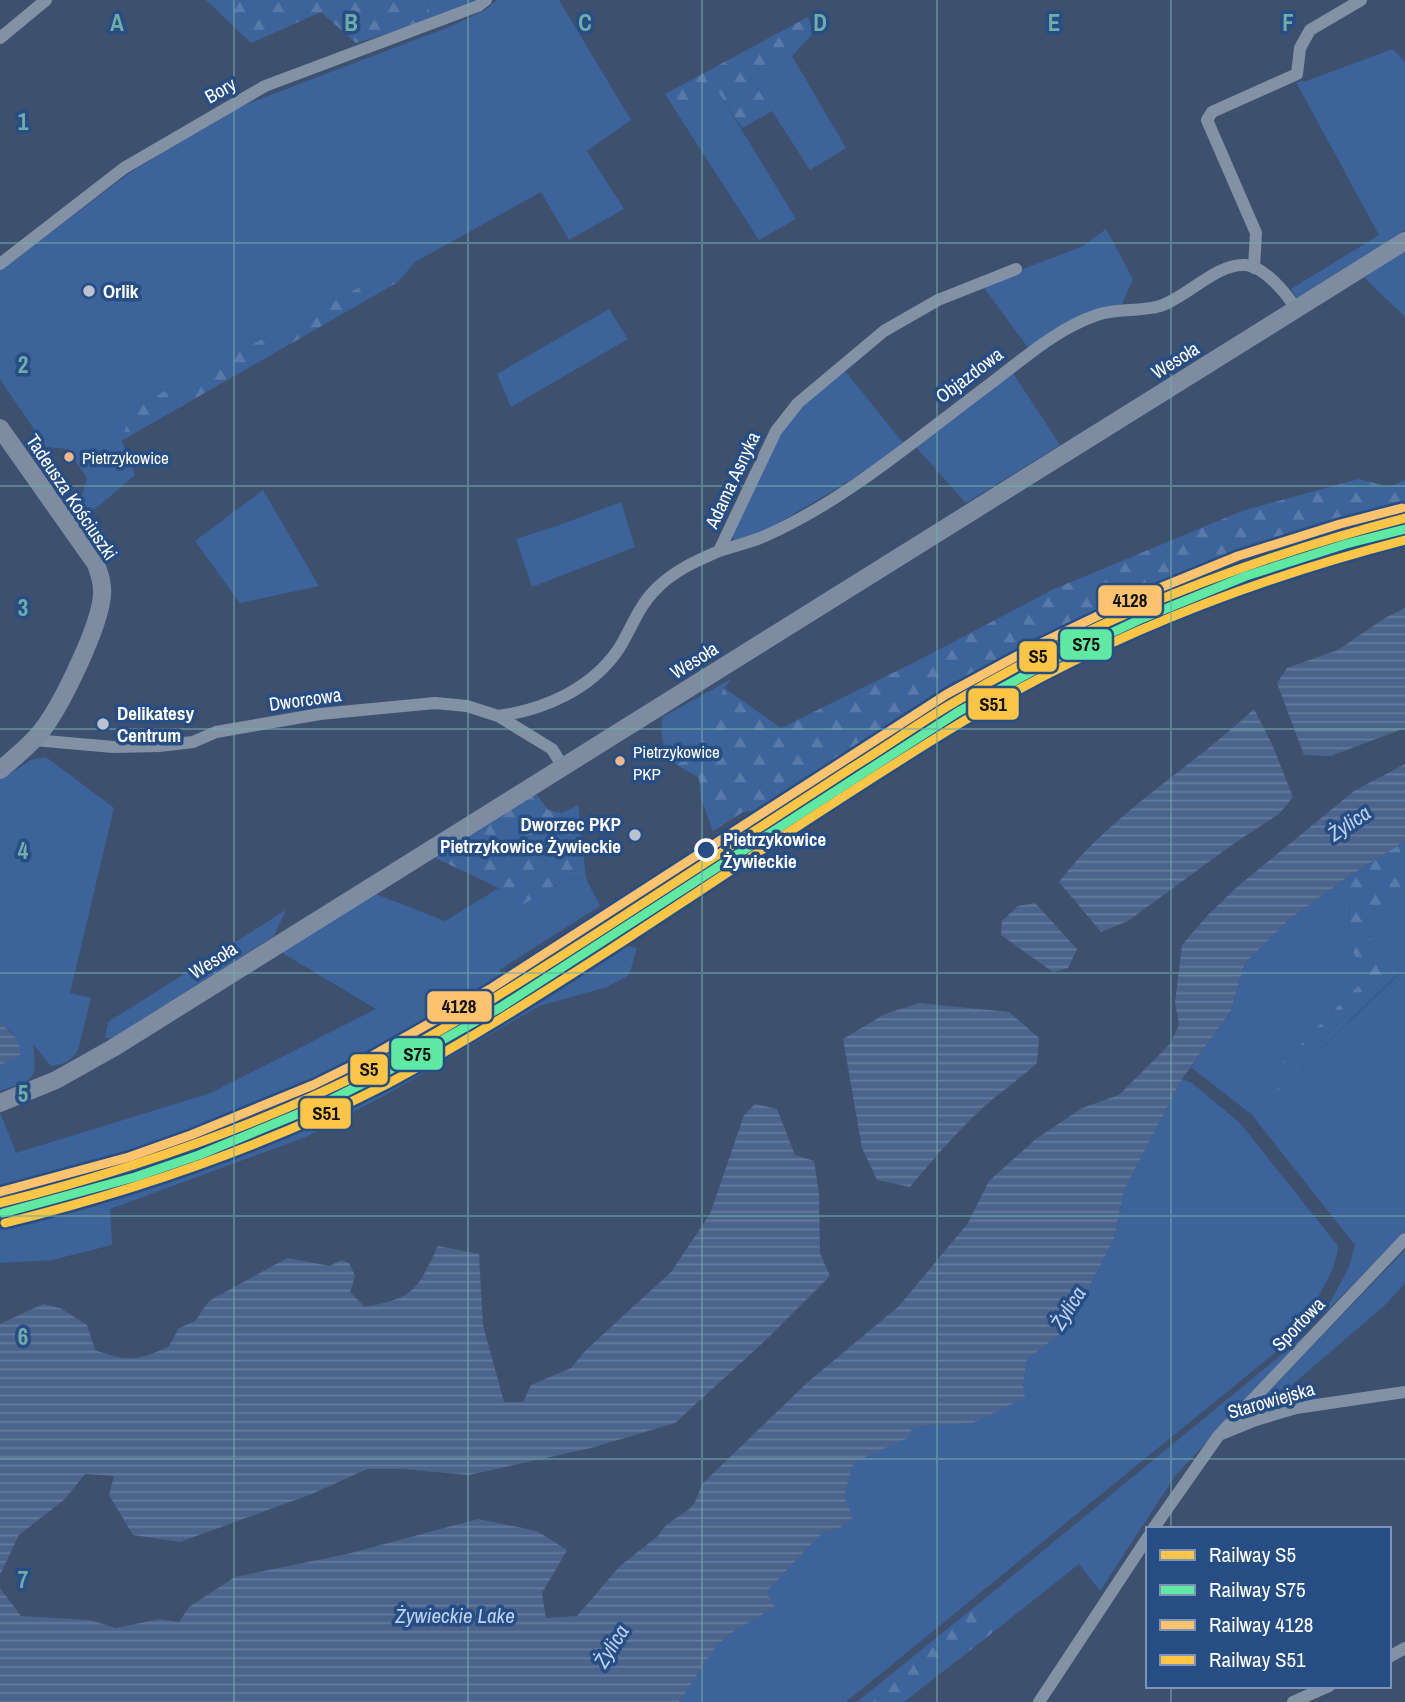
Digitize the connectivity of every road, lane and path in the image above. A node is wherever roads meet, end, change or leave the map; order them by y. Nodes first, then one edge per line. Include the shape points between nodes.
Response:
1 (46, 0) edge
2 (486, 0) edge
3 (1361, 0) edge
4 (0, 38) edge
5 (1405, 241) edge
6 (0, 264) edge
7 (1254, 268) junction
8 (1016, 269) dead end
9 (1296, 309) junction
10 (0, 428) edge
11 (719, 551) junction
12 (498, 716) junction
13 (34, 740) junction
14 (563, 767) junction
15 (0, 770) edge
16 (0, 1104) edge
17 (1405, 1239) edge
18 (1405, 1392) edge
19 (1219, 1435) junction
20 (1154, 1527) edge
21 (1146, 1540) edge
22 (1324, 1688) edge
23 (1039, 1702) edge
24 (1293, 1702) edge

1 - 4 street
2 - 6 street, Bory via 265,86 124,168
3 - 7 street via 1310,30 1300,48 1297,74 1212,112 1207,120 1256,233
5 - 9 main road, Wesoła
7 - 9 street via 1287,294
7 - 11 street, Objazdowa via 1227,268 1159,306 1098,314 1067,329 866,477 764,536
8 - 11 street, Adama Asnyka via 938,300 884,331 798,403 776,431
9 - 14 main road, Wesoła
10 - 13 main road, Tadeusza Kościuszki via 96,564 102,580 103,598 93,630 62,700
11 - 12 street, Adama Asnyka via 686,565 654,590 618,649 576,691 519,713
12 - 13 street, Dworcowa via 467,706 435,703 320,714 159,746
12 - 14 street, Dworcowa via 552,749
13 - 15 main road, Tadeusza Kościuszki
14 - 16 main road, Wesoła via 113,1048
17 - 19 street, Sportowa
18 - 19 street, Starowiejska via 1296,1408
19 - 20 street, Starowiejska
21 - 23 street
22 - 24 street

